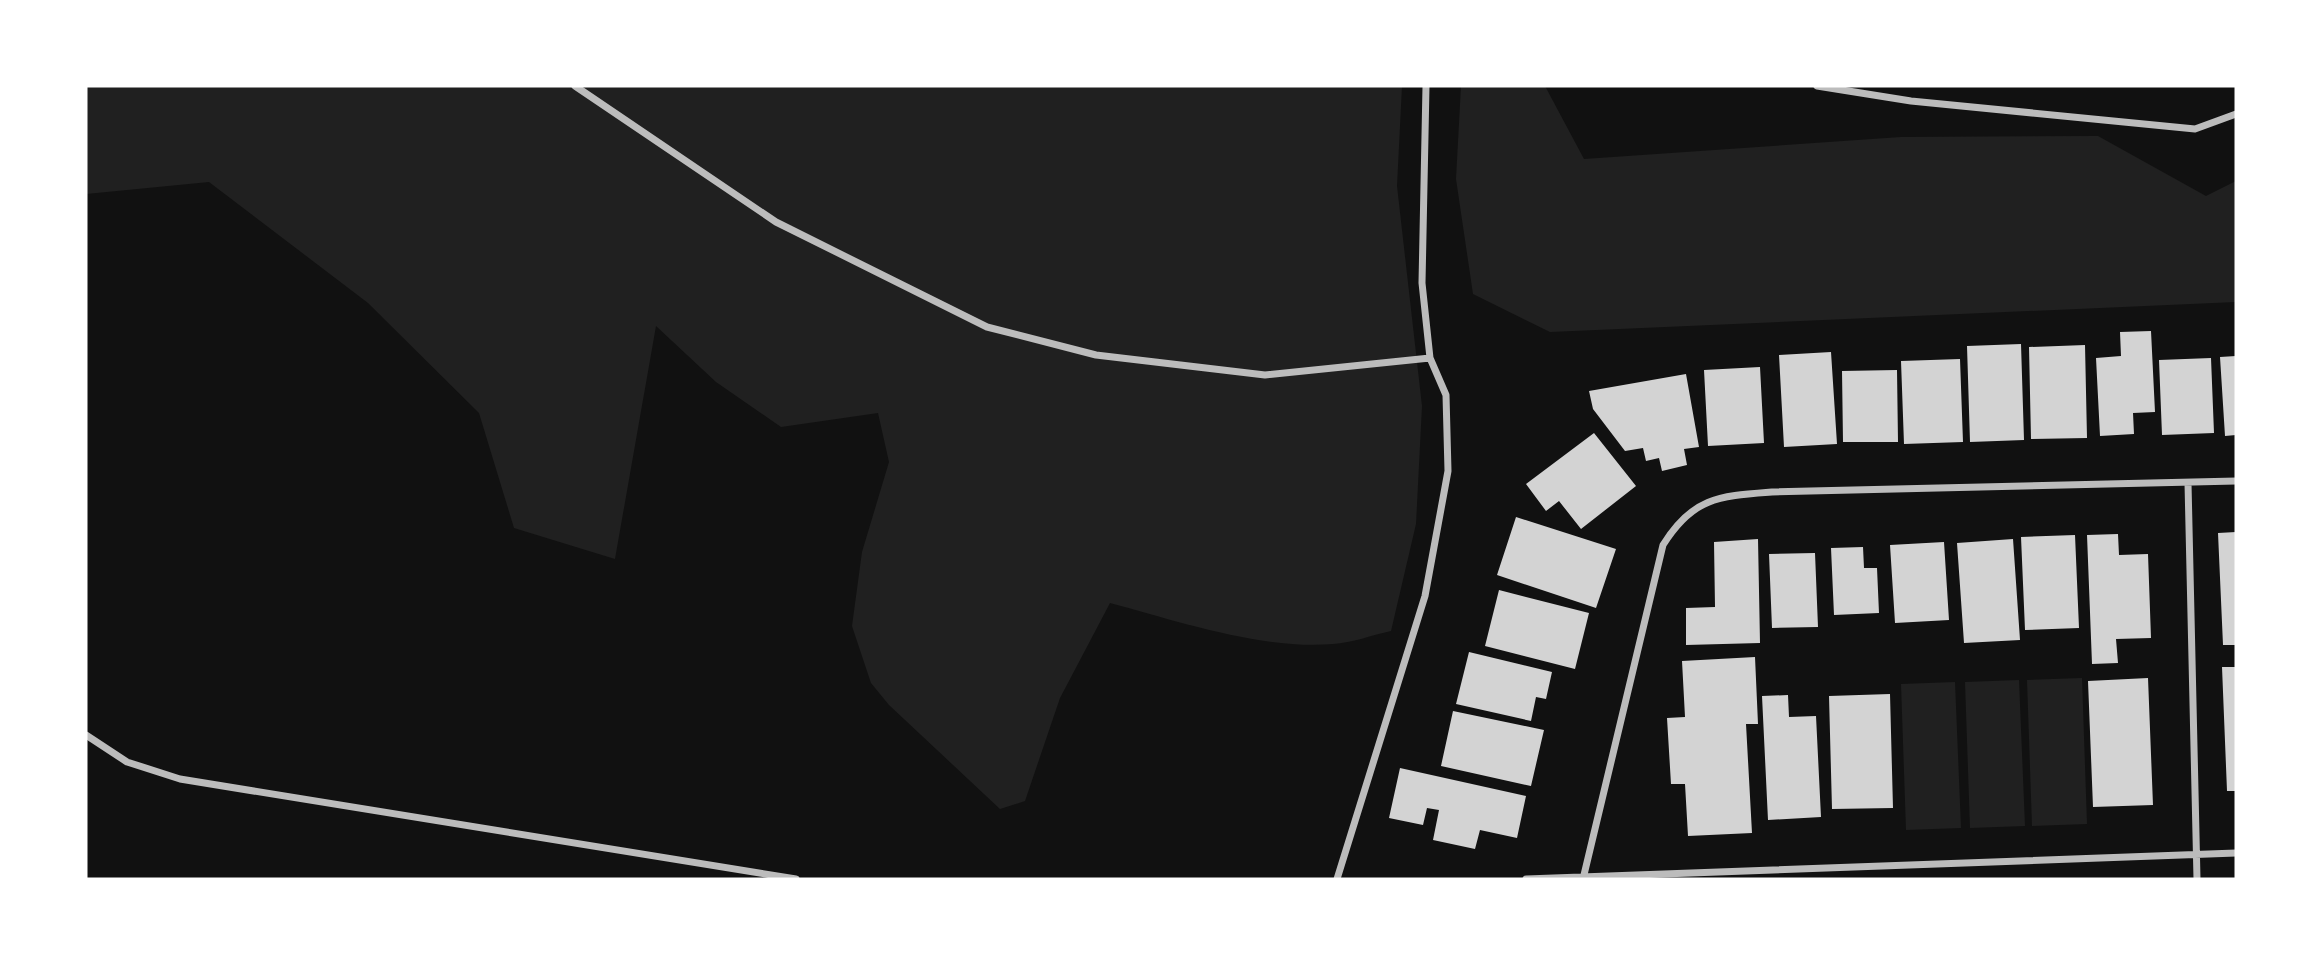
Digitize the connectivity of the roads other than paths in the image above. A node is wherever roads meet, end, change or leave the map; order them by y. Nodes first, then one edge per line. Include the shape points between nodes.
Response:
1 (575, 86) edge
2 (1426, 86) edge
3 (1817, 86) edge
4 (2236, 114) edge
5 (1430, 358) junction
6 (2236, 481) edge
7 (2188, 483) junction
8 (86, 735) edge
9 (2236, 853) edge
10 (2197, 854) junction
11 (1583, 878) edge
12 (796, 879) edge
13 (1337, 879) edge
14 (1526, 879) edge
15 (2197, 879) edge

1 - 5 street via 776,222 987,327 1096,355 1265,375
2 - 5 street via 1422,283
3 - 4 street via 1911,101 2194,128
5 - 13 street via 1446,395 1448,471 1424,596
6 - 7 street
7 - 10 street
7 - 11 street via 1733,495 1702,504 1678,522 1663,545
8 - 12 street via 127,762 180,779
9 - 10 street
10 - 11 street
10 - 15 street
11 - 14 street

